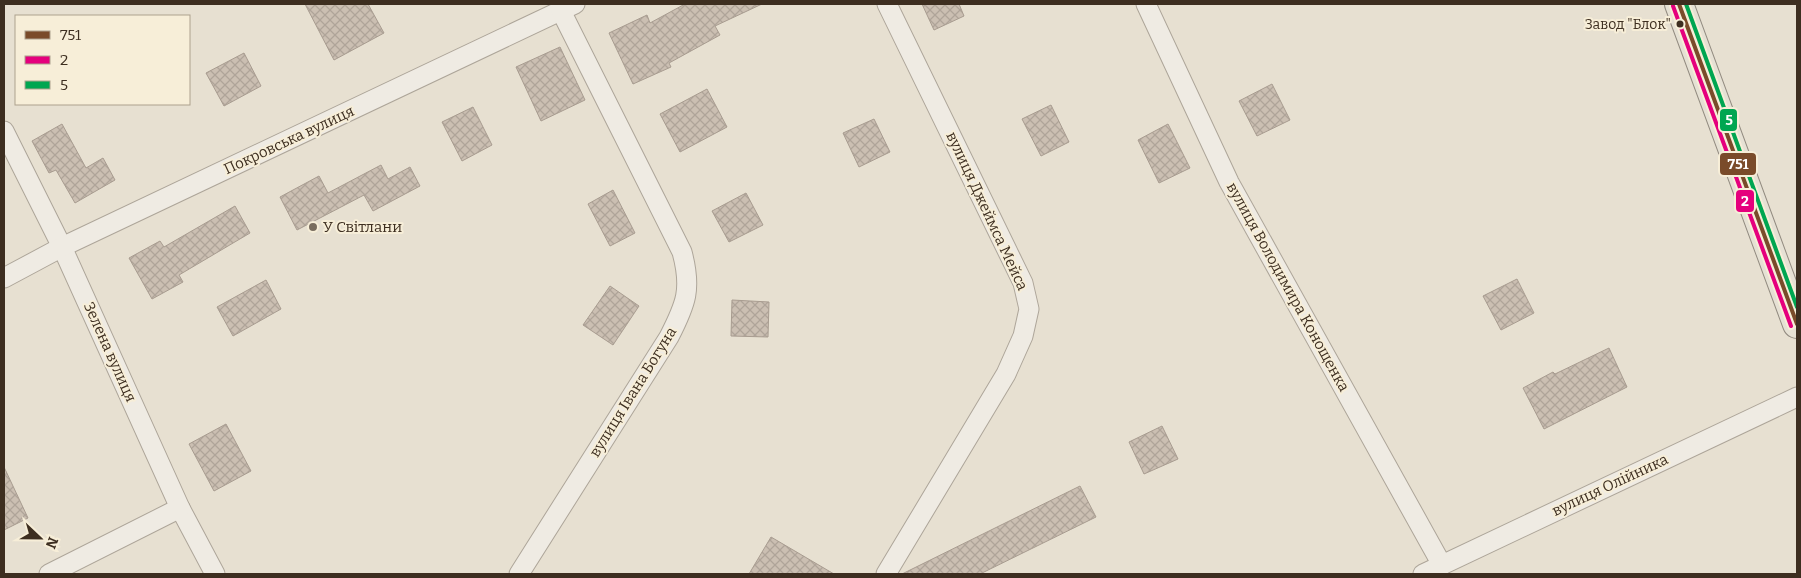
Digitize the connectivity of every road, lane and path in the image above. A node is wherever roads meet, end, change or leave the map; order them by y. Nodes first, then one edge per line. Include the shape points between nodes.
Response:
1 (887, 4) edge
2 (1146, 4) edge
3 (1679, 4) edge
4 (568, 7) edge
5 (4, 131) edge
6 (62, 247) junction
7 (4, 278) edge
8 (1797, 324) edge
9 (1797, 397) edge
10 (180, 508) junction
11 (1442, 565) junction
12 (49, 574) edge
13 (215, 574) edge
14 (519, 574) edge
15 (886, 574) edge
16 (1423, 574) edge

1 - 15 street, вулиця Джеймса Мейса via 1023,283 1029,309 1023,336 1006,374
2 - 11 street, вулиця Володимира Конощенка via 1229,182
3 - 8 main road
4 - 6 street, Покровська вулиця
4 - 14 street, вулиця Івана Богуна via 682,252 688,272 687,293 669,337
5 - 6 street, Зелена вулиця
6 - 7 street, Покровська вулиця
6 - 10 street, Зелена вулиця
9 - 11 street, вулиця Олійника
10 - 12 street
10 - 13 street, Зелена вулиця
11 - 16 street, вулиця Олійника

